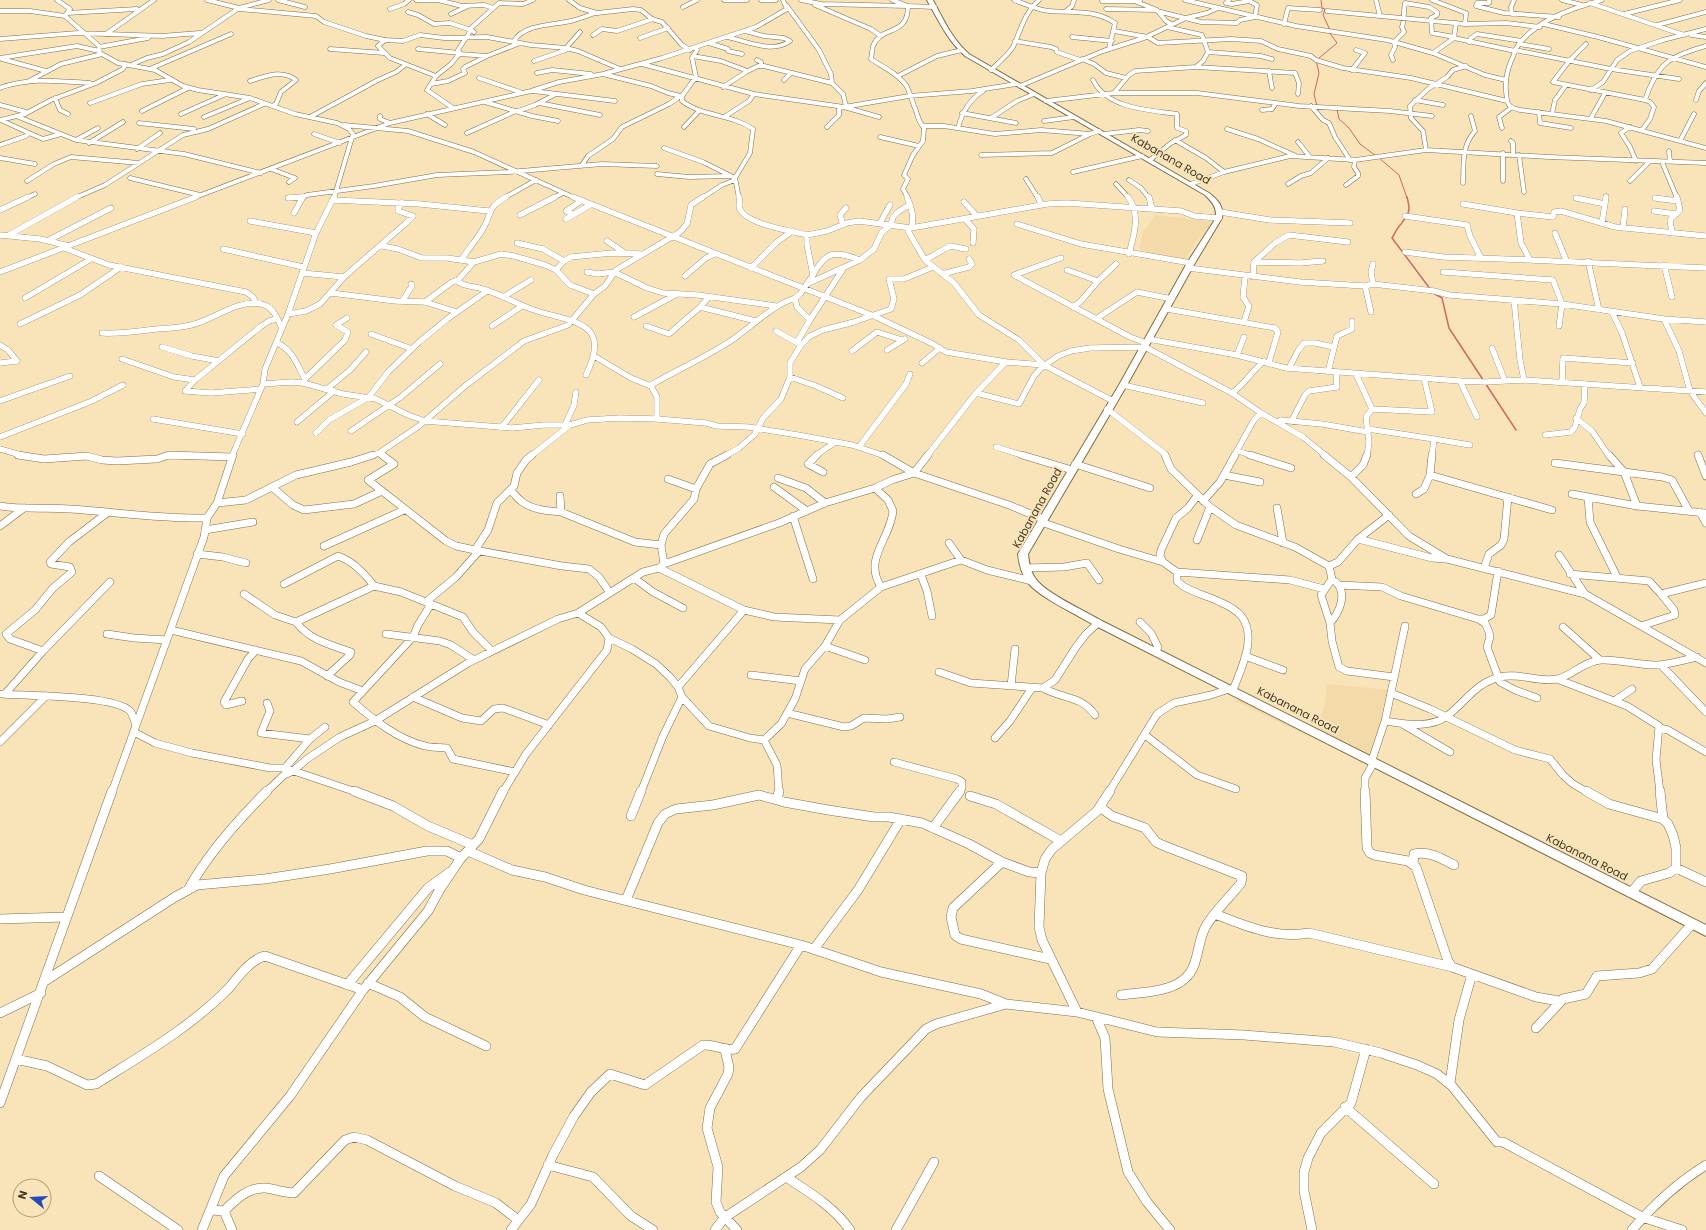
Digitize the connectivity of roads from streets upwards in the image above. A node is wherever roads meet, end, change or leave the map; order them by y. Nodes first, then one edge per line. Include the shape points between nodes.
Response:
1 (57, 0) edge
2 (154, 0) edge
3 (207, 0) edge
4 (231, 0) edge
5 (269, 0) edge
6 (278, 0) edge
7 (409, 0) edge
8 (418, 0) edge
9 (533, 0) edge
10 (569, 0) edge
11 (697, 0) edge
12 (724, 0) edge
13 (747, 0) edge
14 (761, 0) edge
15 (776, 0) edge
16 (783, 0) edge
17 (801, 0) edge
18 (892, 0) edge
19 (1014, 0) edge
20 (1039, 0) edge
21 (1074, 0) edge
22 (1144, 0) edge
23 (1185, 0) edge
24 (1228, 0) edge
25 (1250, 0) edge
26 (1376, 0) edge
27 (1431, 0) edge
28 (1489, 0) edge
29 (1514, 0) edge
30 (1562, 0) edge
31 (1602, 0) edge
32 (1680, 0) edge
33 (1103, 1) edge
34 (814, 2) edge
35 (1137, 2) junction
36 (1593, 2) edge
37 (932, 3) edge
38 (222, 4) junction
39 (1582, 5) junction
40 (468, 6) junction
41 (787, 6) junction
42 (908, 6) junction
43 (1032, 6) junction
44 (305, 7) dead end
45 (683, 7) dead end
46 (1429, 7) junction
47 (239, 8) junction
48 (493, 8) junction
49 (1218, 8) junction
50 (137, 9) junction
51 (390, 9) dead end
52 (1106, 9) junction
53 (1157, 10) junction
54 (1320, 10) dead end
55 (0, 11) edge
56 (1066, 11) junction
57 (1327, 11) dead end
58 (408, 12) dead end
59 (1706, 12) edge
60 (595, 13) junction
61 (451, 14) dead end
62 (1512, 14) junction
63 (1624, 14) junction
64 (66, 15) junction
65 (1380, 16) junction
66 (1255, 17) junction
67 (1469, 17) junction
68 (1559, 17) junction
69 (1108, 18) junction
70 (1186, 18) junction
71 (653, 19) junction
72 (1406, 19) junction
73 (1431, 21) junction
74 (1485, 22) junction
75 (1456, 23) junction
76 (1284, 24) junction
77 (1465, 24) junction
78 (1544, 24) junction
79 (1169, 25) junction
80 (1657, 25) junction
81 (1540, 27) junction
82 (668, 28) junction
83 (1706, 29) edge
84 (471, 30) junction
85 (1670, 30) junction
86 (744, 31) junction
87 (1114, 31) junction
88 (202, 32) junction
89 (580, 32) dead end
90 (86, 34) junction
91 (106, 34) junction
92 (231, 34) dead end
93 (1685, 34) junction
94 (593, 35) dead end
95 (164, 36) junction
96 (727, 36) junction
97 (881, 36) junction
98 (492, 37) junction
99 (1072, 37) dead end
100 (1148, 37) junction
101 (1676, 37) junction
102 (1706, 37) edge
103 (464, 38) junction
104 (640, 38) dead end
105 (1454, 38) junction
106 (0, 39) edge
107 (384, 40) junction
108 (1112, 40) junction
109 (1205, 40) junction
110 (514, 41) junction
111 (1015, 41) junction
112 (1394, 42) junction
113 (1469, 42) junction
114 (1521, 42) junction
115 (520, 43) junction
116 (709, 43) junction
117 (1586, 44) dead end
118 (1706, 46) edge
119 (696, 48) junction
120 (1638, 48) junction
121 (330, 49) dead end
122 (418, 49) dead end
123 (566, 49) junction
124 (1109, 49) junction
125 (1550, 49) dead end
126 (690, 50) junction
127 (962, 50) junction
128 (1356, 50) dead end
129 (100, 51) junction
130 (1515, 51) junction
131 (1208, 52) junction
132 (460, 53) junction
133 (1433, 53) junction
134 (384, 54) junction
135 (742, 54) dead end
136 (487, 56) junction
137 (693, 56) junction
138 (0, 58) edge
139 (1674, 58) junction
140 (1081, 59) junction
141 (1272, 59) dead end
142 (757, 60) dead end
143 (1393, 60) dead end
144 (534, 61) dead end
145 (1569, 61) junction
146 (126, 64) junction
147 (133, 64) junction
148 (639, 64) junction
149 (405, 65) junction
150 (761, 65) junction
151 (1196, 66) junction
152 (1466, 66) junction
153 (1706, 67) edge
154 (152, 68) junction
155 (620, 69) junction
156 (1611, 69) junction
157 (991, 70) junction
158 (1352, 70) junction
159 (46, 71) junction
160 (746, 72) junction
161 (1270, 72) junction
162 (536, 73) dead end
163 (791, 73) junction
164 (601, 75) junction
165 (436, 76) junction
166 (898, 76) junction
167 (1656, 77) junction
168 (478, 78) dead end
169 (1126, 78) junction
170 (694, 79) junction
171 (1679, 79) dead end
172 (170, 80) junction
173 (784, 80) dead end
174 (1093, 80) dead end
175 (1506, 80) junction
176 (250, 81) dead end
177 (27, 82) junction
178 (96, 83) junction
179 (832, 83) junction
180 (1706, 83) edge
181 (0, 84) edge
182 (6, 84) junction
183 (431, 84) junction
184 (1436, 84) junction
185 (1018, 85) junction
186 (1566, 85) junction
187 (723, 87) junction
188 (0, 88) edge
189 (188, 88) junction
190 (1272, 88) dead end
191 (985, 89) junction
192 (1591, 90) junction
193 (531, 91) junction
194 (522, 92) junction
195 (228, 93) junction
196 (1114, 93) junction
197 (1605, 93) junction
198 (556, 94) junction
199 (754, 94) junction
200 (1034, 94) junction
201 (1184, 94) junction
202 (1298, 94) dead end
203 (1102, 95) junction
204 (680, 96) junction
205 (909, 96) junction
206 (55, 98) junction
207 (250, 98) junction
208 (1193, 100) dead end
209 (1415, 100) junction
210 (1645, 100) junction
211 (1696, 100) dead end
212 (615, 101) dead end
213 (1046, 101) junction
214 (1507, 101) junction
215 (484, 102) junction
216 (90, 103) dead end
217 (539, 103) junction
218 (264, 104) junction
219 (1276, 104) junction
220 (0, 105) edge
221 (1443, 105) dead end
222 (272, 106) junction
223 (845, 106) junction
224 (1311, 106) junction
225 (453, 108) junction
226 (1510, 108) junction
227 (1262, 110) dead end
228 (142, 111) dead end
229 (517, 111) junction
230 (699, 111) junction
231 (28, 112) junction
232 (1539, 112) junction
233 (962, 113) junction
234 (1410, 113) junction
235 (68, 114) dead end
236 (180, 114) dead end
237 (427, 114) junction
238 (1552, 114) junction
239 (1694, 114) dead end
240 (600, 115) dead end
241 (16, 116) junction
242 (380, 116) dead end
243 (1432, 116) dead end
244 (1471, 116) dead end
245 (310, 117) junction
246 (724, 117) junction
247 (879, 117) dead end
248 (1074, 117) junction
249 (204, 118) dead end
250 (991, 118) junction
251 (1591, 118) junction
252 (1, 120) edge
253 (558, 121) dead end
254 (1044, 121) dead end
255 (123, 122) dead end
256 (139, 123) dead end
257 (390, 123) junction
258 (1016, 124) dead end
259 (341, 125) junction
260 (446, 125) dead end
261 (923, 126) junction
262 (684, 127) dead end
263 (826, 127) dead end
264 (1630, 127) junction
265 (98, 128) dead end
266 (375, 128) junction
267 (958, 128) junction
268 (1502, 128) dead end
269 (1571, 128) dead end
270 (1227, 129) dead end
271 (199, 130) junction
272 (1642, 130) junction
273 (1148, 131) dead end
274 (28, 133) junction
275 (160, 133) dead end
276 (467, 133) dead end
277 (1098, 133) junction
278 (61, 134) junction
279 (314, 134) dead end
280 (880, 137) dead end
281 (351, 138) junction
282 (76, 140) junction
283 (1175, 140) junction
284 (1511, 141) dead end
285 (1680, 141) junction
286 (1298, 142) dead end
287 (89, 143) junction
288 (340, 143) junction
289 (0, 145) edge
290 (919, 146) junction
291 (664, 148) dead end
292 (1706, 148) edge
293 (137, 149) junction
294 (1426, 150) junction
295 (160, 151) junction
296 (1464, 151) junction
297 (1669, 151) dead end
298 (1503, 153) junction
299 (1513, 154) junction
300 (981, 155) dead end
301 (1519, 155) junction
302 (1296, 156) junction
303 (1310, 157) junction
304 (0, 158) edge
305 (1146, 158) junction
306 (1328, 158) junction
307 (1352, 160) junction
308 (1636, 161) junction
309 (1649, 162) junction
310 (1662, 162) junction
311 (1670, 162) junction
312 (140, 163) junction
313 (35, 164) dead end
314 (1706, 164) edge
315 (582, 166) junction
316 (658, 166) dead end
317 (271, 169) junction
318 (513, 171) junction
319 (1073, 172) dead end
320 (1224, 172) junction
321 (261, 173) junction
322 (657, 174) dead end
323 (130, 178) dead end
324 (734, 178) junction
325 (1026, 179) dead end
326 (536, 180) junction
327 (1129, 180) dead end
328 (1630, 180) dead end
329 (27, 181) dead end
330 (1503, 181) dead end
331 (289, 182) dead end
332 (1463, 183) dead end
333 (1116, 184) dead end
334 (1190, 184) junction
335 (1288, 184) dead end
336 (1346, 186) dead end
337 (335, 192) junction
338 (1524, 192) dead end
339 (563, 193) junction
340 (35, 194) dead end
341 (200, 195) junction
342 (304, 196) junction
343 (1606, 196) dead end
344 (288, 198) dead end
345 (1576, 198) dead end
346 (1655, 198) dead end
347 (333, 200) junction
348 (581, 201) junction
349 (1678, 201) junction
350 (964, 202) dead end
351 (402, 203) junction
352 (910, 204) junction
353 (1041, 204) junction
354 (1463, 204) dead end
355 (1605, 204) junction
356 (590, 205) junction
357 (890, 205) dead end
358 (111, 208) dead end
359 (846, 208) dead end
360 (1135, 209) junction
361 (1152, 209) junction
362 (1624, 209) dead end
363 (0, 210) edge
364 (489, 211) junction
365 (1654, 211) dead end
366 (1517, 212) junction
367 (294, 213) dead end
368 (573, 214) junction
369 (1676, 214) junction
370 (520, 215) dead end
371 (1219, 215) junction
372 (977, 216) junction
373 (1406, 216) dead end
374 (566, 219) dead end
375 (965, 219) junction
376 (250, 221) dead end
377 (880, 223) junction
378 (1350, 223) dead end
379 (1602, 223) junction
380 (1017, 224) dead end
381 (843, 225) junction
382 (891, 225) junction
383 (911, 228) junction
384 (1623, 228) junction
385 (792, 232) junction
386 (316, 233) junction
387 (1555, 233) dead end
388 (1672, 233) junction
389 (0, 235) edge
390 (9, 235) junction
391 (807, 235) junction
392 (1706, 236) edge
393 (672, 237) junction
394 (46, 241) junction
395 (607, 241) dead end
396 (1348, 242) dead end
397 (517, 243) dead end
398 (973, 243) dead end
399 (382, 246) junction
400 (66, 247) junction
401 (223, 248) dead end
402 (966, 249) dead end
403 (1405, 252) dead end
404 (626, 253) junction
405 (641, 254) junction
406 (715, 254) junction
407 (1129, 254) junction
408 (1062, 258) dead end
409 (1481, 258) junction
410 (91, 259) junction
411 (462, 259) junction
412 (969, 259) dead end
413 (860, 260) junction
414 (925, 260) junction
415 (1530, 260) junction
416 (1566, 260) junction
417 (564, 261) junction
418 (1324, 261) dead end
419 (1588, 261) junction
420 (474, 262) junction
421 (1254, 262) junction
422 (1116, 264) dead end
423 (1373, 264) dead end
424 (1190, 265) junction
425 (1664, 266) junction
426 (121, 267) junction
427 (933, 267) junction
428 (751, 268) junction
429 (1706, 268) edge
430 (842, 269) junction
431 (303, 270) junction
432 (556, 270) junction
433 (1067, 270) dead end
434 (0, 272) edge
435 (587, 272) dead end
436 (614, 272) junction
437 (1443, 272) dead end
438 (942, 274) junction
439 (813, 275) junction
440 (684, 276) dead end
441 (1245, 276) junction
442 (344, 277) junction
443 (1253, 277) junction
444 (458, 280) junction
445 (531, 280) dead end
446 (1098, 281) junction
447 (411, 284) dead end
448 (808, 284) junction
449 (1373, 284) junction
450 (1365, 286) junction
451 (803, 288) junction
452 (487, 290) junction
453 (331, 293) junction
454 (594, 294) junction
455 (678, 294) junction
456 (824, 296) junction
457 (503, 297) junction
458 (709, 297) junction
459 (1672, 297) dead end
460 (25, 298) dead end
461 (794, 298) junction
462 (1172, 299) junction
463 (403, 300) junction
464 (1514, 300) junction
465 (425, 302) junction
466 (256, 303) junction
467 (1562, 304) junction
468 (522, 306) junction
469 (776, 306) junction
470 (700, 307) junction
471 (1073, 307) junction
472 (1167, 309) junction
473 (1599, 310) junction
474 (457, 312) junction
475 (1371, 312) dead end
476 (1612, 312) junction
477 (288, 314) junction
478 (874, 316) junction
479 (634, 317) dead end
480 (347, 318) dead end
481 (276, 319) junction
482 (1096, 319) junction
483 (1664, 319) junction
484 (573, 320) junction
485 (810, 320) junction
486 (756, 321) junction
487 (1352, 321) dead end
488 (1244, 322) junction
489 (1706, 322) edge
490 (20, 324) dead end
491 (492, 326) dead end
492 (646, 326) dead end
493 (1559, 326) dead end
494 (282, 329) junction
495 (776, 331) dead end
496 (102, 333) dead end
497 (371, 334) dead end
498 (911, 335) junction
499 (1244, 337) dead end
500 (902, 340) junction
501 (277, 343) junction
502 (1146, 343) junction
503 (799, 344) junction
504 (0, 345) edge
505 (162, 347) dead end
506 (1334, 347) junction
507 (940, 348) junction
508 (1492, 348) dead end
509 (412, 349) junction
510 (887, 350) dead end
511 (852, 351) dead end
512 (366, 352) dead end
513 (1237, 355) junction
514 (594, 356) junction
515 (122, 359) dead end
516 (219, 361) junction
517 (1006, 362) junction
518 (1266, 362) junction
519 (0, 363) edge
520 (922, 363) dead end
521 (1633, 363) junction
522 (440, 364) dead end
523 (1044, 365) junction
524 (1289, 368) junction
525 (1328, 372) junction
526 (1336, 373) junction
527 (910, 374) dead end
528 (1356, 374) junction
529 (586, 375) dead end
530 (70, 376) dead end
531 (790, 377) junction
532 (1424, 378) junction
533 (195, 380) junction
534 (539, 380) dead end
535 (1524, 380) junction
536 (304, 381) junction
537 (1460, 381) junction
538 (1505, 381) junction
539 (1562, 383) junction
540 (1585, 384) junction
541 (123, 385) dead end
542 (651, 385) junction
543 (1124, 385) junction
544 (262, 387) junction
545 (1640, 387) junction
546 (327, 389) junction
547 (334, 391) junction
548 (1690, 391) junction
549 (576, 392) dead end
550 (1706, 392) edge
551 (976, 393) junction
552 (1232, 393) junction
553 (369, 397) junction
554 (843, 398) dead end
555 (0, 401) edge
556 (1203, 403) dead end
557 (1110, 405) junction
558 (389, 406) junction
559 (1372, 409) junction
560 (1261, 413) junction
561 (1706, 413) edge
562 (1476, 416) dead end
563 (1576, 418) junction
564 (153, 419) dead end
565 (657, 419) junction
566 (1273, 419) junction
567 (425, 421) junction
568 (297, 422) dead end
569 (1291, 422) junction
570 (568, 425) junction
571 (501, 428) junction
572 (758, 429) junction
573 (351, 431) dead end
574 (1368, 431) junction
575 (316, 432) dead end
576 (243, 434) junction
577 (1545, 435) dead end
578 (0, 438) edge
579 (1434, 439) junction
580 (834, 443) junction
581 (1470, 444) dead end
582 (996, 447) dead end
583 (859, 448) junction
584 (0, 449) edge
585 (1238, 451) junction
586 (379, 453) junction
587 (1698, 454) dead end
588 (232, 457) junction
589 (1555, 463) dead end
590 (1074, 467) junction
591 (1291, 468) dead end
592 (823, 472) dead end
593 (1624, 472) junction
594 (914, 473) junction
595 (1224, 475) junction
596 (1430, 475) junction
597 (1351, 476) junction
598 (1706, 476) edge
599 (778, 478) dead end
600 (668, 479) dead end
601 (1260, 482) dead end
602 (272, 487) junction
603 (774, 487) dead end
604 (875, 488) junction
605 (1150, 488) dead end
606 (696, 489) junction
607 (510, 490) junction
608 (382, 491) junction
609 (1416, 494) dead end
610 (1572, 494) dead end
611 (560, 496) dead end
612 (1588, 497) junction
613 (1200, 498) junction
614 (1508, 498) junction
615 (217, 503) junction
616 (825, 504) junction
617 (0, 506) edge
618 (1637, 506) junction
619 (1210, 507) junction
620 (24, 508) junction
621 (1276, 508) dead end
622 (404, 510) junction
623 (1552, 510) dead end
624 (807, 511) junction
625 (1689, 511) junction
626 (561, 512) junction
627 (107, 513) junction
628 (1703, 513) edge
629 (1389, 515) junction
630 (794, 516) junction
631 (207, 518) junction
632 (1042, 520) junction
633 (253, 522) dead end
634 (1706, 523) edge
635 (0, 526) edge
636 (205, 530) junction
637 (1358, 539) junction
638 (1197, 540) dead end
639 (949, 542) dead end
640 (1283, 542) junction
641 (660, 545) junction
642 (324, 546) dead end
643 (477, 551) junction
644 (197, 554) junction
645 (1559, 555) dead end
646 (1447, 559) junction
647 (961, 560) junction
648 (1163, 562) junction
649 (246, 563) dead end
650 (661, 566) junction
651 (1329, 566) junction
652 (1025, 568) junction
653 (1484, 568) junction
654 (1498, 571) junction
655 (1177, 572) junction
656 (921, 574) junction
657 (1570, 574) junction
658 (1617, 577) junction
659 (634, 578) junction
660 (813, 579) dead end
661 (1332, 579) junction
662 (1099, 580) dead end
663 (1032, 581) junction
664 (110, 582) dead end
665 (1706, 583) edge
666 (284, 584) dead end
667 (1339, 585) junction
668 (374, 586) junction
669 (881, 587) junction
670 (1324, 589) junction
671 (610, 592) junction
672 (244, 594) dead end
673 (1584, 594) junction
674 (1661, 594) junction
675 (429, 602) junction
676 (683, 608) dead end
677 (744, 610) junction
678 (578, 613) junction
679 (932, 616) dead end
680 (1478, 619) junction
681 (840, 620) junction
682 (296, 622) junction
683 (1140, 622) dead end
684 (1098, 623) junction
685 (1330, 623) junction
686 (1405, 626) dead end
687 (1641, 626) junction
688 (1564, 627) dead end
689 (170, 630) junction
690 (106, 634) dead end
691 (386, 634) dead end
692 (413, 637) junction
693 (609, 638) junction
694 (167, 640) junction
695 (825, 646) junction
696 (1015, 649) dead end
697 (256, 650) junction
698 (43, 651) junction
699 (492, 651) junction
700 (1156, 651) junction
701 (1244, 656) junction
702 (1702, 659) edge
703 (474, 660) junction
704 (865, 660) dead end
705 (1600, 660) junction
706 (1661, 665) junction
707 (1283, 670) dead end
708 (939, 672) dead end
709 (752, 675) dead end
710 (327, 676) junction
711 (1394, 677) junction
712 (1499, 677) junction
713 (1557, 679) junction
714 (800, 681) junction
715 (1012, 686) junction
716 (678, 687) junction
717 (1032, 688) junction
718 (1043, 688) junction
719 (1231, 689) junction
720 (1632, 689) dead end
721 (363, 691) junction
722 (1391, 693) junction
723 (2, 694) edge
724 (46, 696) junction
725 (413, 697) junction
726 (682, 697) junction
727 (1537, 698) dead end
728 (242, 701) dead end
729 (1614, 701) junction
730 (266, 703) dead end
731 (1706, 712) edge
732 (787, 713) junction
733 (1095, 715) dead end
734 (900, 717) dead end
735 (1446, 717) junction
736 (375, 721) junction
737 (1385, 721) junction
738 (1402, 724) junction
739 (549, 725) junction
740 (324, 727) dead end
741 (135, 728) junction
742 (1660, 728) junction
743 (1144, 735) junction
744 (995, 738) dead end
745 (310, 739) junction
746 (764, 740) junction
747 (0, 742) edge
748 (1450, 752) dead end
749 (1706, 752) edge
750 (1373, 761) junction
751 (894, 762) dead end
752 (289, 770) junction
753 (515, 772) junction
754 (1236, 789) dead end
755 (970, 796) dead end
756 (777, 800) junction
757 (1100, 807) junction
758 (631, 816) dead end
759 (901, 819) junction
760 (1662, 819) junction
761 (933, 828) junction
762 (1061, 841) junction
763 (467, 851) junction
764 (1002, 862) junction
765 (1413, 864) junction
766 (1454, 865) dead end
767 (1676, 868) junction
768 (452, 871) junction
769 (1041, 873) junction
770 (1706, 882) edge
771 (188, 890) junction
772 (1631, 893) junction
773 (626, 900) junction
774 (1215, 914) junction
775 (66, 917) junction
776 (0, 919) edge
777 (1692, 924) junction
778 (1706, 931) edge
779 (801, 945) junction
780 (814, 949) junction
781 (1050, 959) junction
782 (1452, 967) junction
783 (1472, 974) junction
784 (45, 981) junction
785 (347, 986) junction
786 (366, 987) junction
787 (41, 994) junction
788 (1121, 995) dead end
789 (1559, 1001) junction
790 (1006, 1004) junction
791 (1077, 1012) junction
792 (0, 1013) edge
793 (1096, 1017) junction
794 (1536, 1028) dead end
795 (486, 1046) dead end
796 (1366, 1049) junction
797 (725, 1050) junction
798 (16, 1059) junction
799 (1450, 1083) junction
800 (0, 1104) edge
801 (1345, 1107) junction
802 (934, 1162) dead end
803 (548, 1165) junction
804 (1704, 1168) edge
805 (99, 1176) dead end
806 (786, 1177) junction
807 (1434, 1184) dead end
808 (211, 1210) junction
809 (224, 1211) junction
810 (724, 1218) junction
811 (1642, 1218) junction
812 (518, 1220) junction
813 (178, 1230) edge
814 (202, 1230) edge
815 (232, 1230) edge
816 (511, 1230) edge
817 (653, 1230) edge
818 (715, 1230) edge
819 (737, 1230) edge
820 (850, 1230) edge
821 (896, 1230) edge
822 (1170, 1230) edge
823 (1312, 1230) edge
824 (1632, 1230) edge
825 (1682, 1230) edge

1 - 64 street via 70,9
2 - 50 street
3 - 38 street
4 - 38 street
5 - 47 street
6 - 44 street
7 - 51 street
8 - 40 street via 438,0
9 - 48 street via 525,4 500,3
10 - 60 street via 580,8
11 - 45 street
12 - 13 street
14 - 15 street
16 - 41 street
17 - 34 street
18 - 42 street
19 - 43 street
20 - 43 street
21 - 56 street
22 - 35 street
23 - 49 street
24 - 25 street via 1226,3 1232,4
25 - 66 street via 1257,5
26 - 65 street
27 - 46 street
27 - 67 street via 1465,12
28 - 62 street via 1489,3 1478,3 1476,6
29 - 62 street via 1511,6
30 - 39 street
31 - 36 street
32 - 63 street
33 - 35 street
33 - 52 street via 1101,4
34 - 42 street
34 - 97 street via 818,7 880,33
35 - 53 street
36 - 39 street
36 - 63 street
37 - 42 street
37 - 127 street, Kabanana Road via 948,33
38 - 47 street
39 - 68 street
40 - 48 street via 484,5
40 - 61 street
41 - 86 street via 772,19
41 - 179 street via 819,50 831,74
42 - 97 street via 908,17 902,25
43 - 56 street via 1048,11
43 - 111 street
46 - 72 street via 1404,4 1403,13
46 - 73 street via 1438,13
47 - 88 street
47 - 107 street via 312,15 327,23
48 - 84 street
49 - 66 street
49 - 70 street
50 - 64 street
50 - 91 street via 129,19
52 - 53 street
52 - 69 street
53 - 70 street
53 - 79 street
54 - 76 street via 1288,8
55 - 64 street
56 - 69 street
57 - 65 street
58 - 84 street via 434,24 450,23
59 - 80 street
60 - 71 street via 637,9
60 - 110 street via 527,31
62 - 68 street
63 - 80 street
64 - 90 street
65 - 72 street
66 - 70 street via 1237,23 1201,22
66 - 76 street
67 - 74 street
67 - 77 street
68 - 78 street
69 - 87 street via 1115,23
70 - 79 street
71 - 82 street via 662,22
71 - 94 street via 617,31 602,29
72 - 73 street
72 - 112 street via 1402,26 1404,32
73 - 75 street
73 - 105 street via 1433,34
74 - 77 street
74 - 81 street
75 - 77 street
75 - 105 street
76 - 112 street
78 - 81 street
78 - 120 street
79 - 100 street
79 - 109 street via 1199,33
80 - 85 street
81 - 114 street
82 - 104 street
82 - 126 street
83 - 93 street
84 - 98 street
84 - 103 street
85 - 93 street
85 - 101 street
86 - 96 street
86 - 96 street via 790,41 779,47
87 - 100 street
87 - 108 street
88 - 95 street
88 - 147 street via 189,42
89 - 123 street
90 - 91 street
90 - 106 street
90 - 129 street
91 - 95 street
92 - 154 street
93 - 101 street
93 - 102 street
95 - 129 street
96 - 116 street
97 - 166 street via 873,46 871,59
98 - 103 street
98 - 110 street
99 - 108 street via 1085,40
100 - 109 street via 1158,43
100 - 124 street
101 - 120 street
103 - 107 street via 420,34 403,41
103 - 132 street via 458,50
105 - 113 street
105 - 133 street
107 - 134 street via 378,46
108 - 124 street
109 - 131 street
109 - 158 street via 1255,38 1278,49 1311,56 1316,60
110 - 115 street
111 - 140 street via 1051,47 1057,52
111 - 157 street via 1006,56
112 - 133 street
112 - 143 street via 1395,47 1391,55
113 - 114 street via 1477,34
113 - 130 street
114 - 125 street
114 - 130 street
115 - 123 street
115 - 136 street
116 - 119 street
116 - 135 street
117 - 145 street
118 - 139 street
119 - 126 street
119 - 137 street
120 - 139 street
120 - 156 street via 1624,54
121 - 134 street
122 - 132 street via 449,54
123 - 144 street
123 - 155 street via 578,51
124 - 140 street
126 - 148 street
127 - 157 street, Kabanana Road
127 - 166 street via 937,56
128 - 158 street via 1365,53
129 - 138 street via 68,46
129 - 146 street via 116,63
129 - 159 street
130 - 145 street
130 - 175 street
131 - 141 street
131 - 151 street
132 - 136 street
132 - 165 street
133 - 152 street
134 - 149 street
136 - 183 street via 465,67 465,73 448,81
137 - 160 street via 721,60
137 - 170 street via 692,63 696,75
138 - 159 street
139 - 153 street
139 - 167 street via 1662,66
140 - 169 street via 1106,73
140 - 185 street
142 - 150 street
145 - 156 street
145 - 186 street via 1553,82
146 - 147 street
146 - 178 street via 123,69
147 - 154 street
148 - 155 street
148 - 170 street
149 - 165 street
149 - 245 street
150 - 160 street
150 - 163 street
151 - 161 street
151 - 169 street via 1135,71
152 - 175 street via 1485,75
152 - 184 street via 1453,70
154 - 172 street
155 - 164 street
156 - 167 street
156 - 192 street via 1602,83
157 - 185 street, Kabanana Road
158 - 184 street via 1407,77
159 - 177 street
160 - 187 street
161 - 190 street
161 - 202 street via 1297,75
162 - 164 street via 552,70
163 - 173 street
163 - 179 street
164 - 193 street via 559,82
164 - 204 street via 651,86
165 - 183 street
166 - 205 street via 907,87
167 - 171 street
167 - 210 street
168 - 194 street
169 - 196 street
170 - 187 street
170 - 204 street
172 - 189 street
172 - 216 street via 142,84
174 - 203 street
175 - 214 street
176 - 222 street via 283,73 296,80 281,92 276,104
177 - 178 street
177 - 182 street
178 - 206 street
179 - 223 street via 843,94
180 - 211 street
181 - 182 street
182 - 188 street
183 - 225 street via 427,90
184 - 209 street
184 - 214 street
185 - 191 street
185 - 200 street, Kabanana Road
186 - 192 street
186 - 238 street via 1556,100
187 - 199 street
189 - 195 street
189 - 228 street
191 - 205 street
191 - 233 street via 969,101
192 - 197 street
193 - 194 street
193 - 198 street
194 - 215 street
195 - 207 street
195 - 236 street
196 - 201 street
196 - 203 street
197 - 210 street
197 - 251 street
198 - 212 street
198 - 217 street
199 - 223 street
199 - 246 street via 749,101
200 - 213 street, Kabanana Road
200 - 250 street via 1017,101
201 - 208 street
201 - 219 street via 1197,93
203 - 213 street
203 - 283 street via 1140,108 1177,114 1177,128 1186,131 1187,134
204 - 230 street via 685,104
204 - 315 street via 622,127 612,139 588,156
205 - 223 street
205 - 261 street via 916,106 918,121
206 - 231 street
206 - 235 street via 60,110
207 - 218 street
207 - 249 street
209 - 221 street
209 - 234 street via 1410,106
210 - 272 street via 1654,107 1650,119
213 - 248 street, Kabanana Road
214 - 226 street
215 - 225 street
215 - 229 street
217 - 229 street
217 - 240 street
218 - 222 street
218 - 271 street via 208,129
219 - 224 street
219 - 227 street via 1272,109
220 - 231 street
222 - 245 street
223 - 247 street
223 - 263 street via 839,109 839,115
224 - 234 street
224 - 307 street via 1329,123 1334,138
225 - 237 street
226 - 232 street
226 - 268 street via 1499,117
229 - 253 street
229 - 276 street
230 - 246 street
230 - 262 street
231 - 241 street
232 - 238 street
232 - 269 street via 1540,123
233 - 250 street
233 - 267 street
234 - 243 street
234 - 294 street via 1414,124 1423,131
237 - 257 street
237 - 260 street
238 - 251 street
239 - 285 street
241 - 252 street
241 - 278 street
242 - 257 street via 380,119
244 - 296 street via 1475,131 1466,142
245 - 259 street
246 - 324 street via 753,129 750,153
248 - 254 street
248 - 277 street, Kabanana Road
250 - 258 street
251 - 264 street
252 - 274 street
255 - 287 street
256 - 271 street
257 - 266 street
259 - 266 street
259 - 281 street via 350,130 353,134
261 - 267 street
261 - 290 street via 923,141
264 - 272 street
264 - 308 street via 1621,134
265 - 282 street
266 - 281 street
266 - 318 street via 408,131 444,142 485,157
267 - 277 street via 995,134 1041,130
270 - 302 street
271 - 295 street via 183,134
272 - 285 street
273 - 277 street
274 - 278 street via 43,139
274 - 289 street
275 - 293 street
277 - 300 street via 1052,153
277 - 305 street, Kabanana Road
278 - 282 street
279 - 288 street
280 - 290 street
281 - 288 street
281 - 337 street
282 - 287 street
283 - 305 street
283 - 320 street
284 - 299 street
285 - 292 street
286 - 303 street
287 - 293 street
288 - 317 street
290 - 352 street via 904,175 908,179 903,189
291 - 324 street via 703,162
293 - 295 street
294 - 296 street
294 - 307 street
295 - 312 street
295 - 321 street via 195,156
296 - 298 street
296 - 332 street
297 - 311 street
298 - 299 street
298 - 330 street
299 - 301 street
301 - 308 street
301 - 338 street
302 - 303 street
302 - 320 street
303 - 306 street
304 - 313 street
305 - 319 street
305 - 334 street, Kabanana Road
306 - 307 street
306 - 335 street via 1311,173
307 - 336 street via 1358,176
308 - 309 street
309 - 310 street
309 - 328 street
310 - 311 street
310 - 349 street
311 - 314 street
312 - 329 street via 72,158 56,163
312 - 390 street via 105,186 73,199
315 - 316 street
315 - 318 street
317 - 321 street
317 - 331 street via 294,177
318 - 326 street
318 - 337 street via 424,176
320 - 334 street
321 - 341 street
322 - 324 street
323 - 341 street
324 - 385 street via 738,186 740,210 766,225
324 - 393 street via 691,205 686,226
325 - 353 street
326 - 339 street
326 - 364 street via 496,203
327 - 361 street via 1137,184 1151,200
333 - 360 street
334 - 371 street, Kabanana Road via 1214,200
337 - 342 street
337 - 347 street
339 - 348 street
339 - 370 street
340 - 363 street
341 - 400 street
342 - 344 street
342 - 367 street
343 - 355 street
345 - 355 street
346 - 349 street
347 - 351 street
347 - 386 street
348 - 356 street
348 - 368 street via 566,211
349 - 369 street via 1680,210
350 - 372 street
351 - 364 street
351 - 399 street via 398,211 413,216
352 - 382 street via 897,211
352 - 383 street via 913,212
353 - 360 street via 1067,203
353 - 372 street
354 - 366 street
355 - 379 street
356 - 368 street
356 - 393 street
357 - 377 street
358 - 394 street
359 - 381 street via 840,213
360 - 361 street
360 - 407 street via 1134,235
361 - 371 street via 1180,211 1194,216
362 - 384 street
364 - 411 street via 484,226
365 - 369 street
366 - 379 street via 1553,217 1554,212 1561,211
366 - 415 street via 1518,235
368 - 374 street
369 - 388 street via 1670,220
371 - 378 street
371 - 424 street, Kabanana Road
372 - 375 street
373 - 409 street via 1467,225
375 - 383 street
375 - 398 street via 974,229
376 - 386 street
377 - 381 street via 863,221
377 - 382 street
379 - 384 street
380 - 407 street via 1045,234
381 - 391 street
382 - 383 street
382 - 413 street via 882,232 874,249
383 - 414 street via 908,231 910,237
384 - 388 street
385 - 391 street
385 - 428 street via 776,242
386 - 431 street
387 - 416 street
388 - 392 street
389 - 390 street
390 - 394 street
391 - 439 street
393 - 405 street
393 - 406 street
394 - 400 street
395 - 404 street
396 - 421 street via 1289,235 1275,243
397 - 417 street via 543,249
399 - 411 street via 422,258
399 - 442 street via 366,256
400 - 410 street
400 - 434 street
401 - 431 street
402 - 414 street via 950,246
403 - 409 street
404 - 405 street
404 - 417 street via 571,257
405 - 436 street
406 - 428 street
406 - 440 street
407 - 424 street
408 - 471 street via 1044,262 1014,275
409 - 415 street
410 - 426 street
410 - 460 street
411 - 420 street
412 - 438 street via 971,266
413 - 430 street
413 - 439 street via 841,253 830,254 823,257
414 - 427 street
415 - 416 street
416 - 419 street
417 - 432 street
418 - 421 street
419 - 425 street
419 - 473 street
420 - 432 street via 501,254
420 - 444 street
421 - 443 street
422 - 446 street
423 - 449 street
424 - 441 street
424 - 462 street, Kabanana Road
425 - 429 street
425 - 459 street
426 - 466 street via 246,292 254,297
426 - 490 street via 80,295
427 - 438 street
427 - 478 street via 904,279 889,279 893,307
428 - 451 street
430 - 448 street
430 - 456 street
431 - 442 street
431 - 477 street
432 - 454 street via 570,285
433 - 446 street
435 - 436 street
436 - 454 street via 605,286
436 - 455 street via 656,292
437 - 467 street via 1551,280 1555,282
438 - 523 street via 954,283 979,315 1019,340
439 - 448 street
441 - 443 street
441 - 488 street via 1243,297 1250,306
442 - 453 street
443 - 450 street
444 - 452 street via 458,283
444 - 465 street
445 - 457 street
446 - 471 street
447 - 463 street
448 - 451 street
449 - 450 street
449 - 464 street via 1434,290 1449,295
450 - 475 street
451 - 456 street
451 - 461 street
452 - 457 street via 490,294
452 - 474 street
453 - 463 street
453 - 477 street via 314,307
454 - 484 street
455 - 458 street
455 - 479 street
456 - 478 street
456 - 485 street
457 - 468 street
458 - 469 street
458 - 470 street
461 - 469 street
461 - 485 street via 797,307
462 - 472 street, Kabanana Road
462 - 482 street via 1137,292
463 - 465 street
464 - 467 street
464 - 535 street
465 - 474 street
466 - 481 street via 268,306
466 - 496 street via 239,306 187,327 118,334
467 - 473 street
467 - 493 street
468 - 484 street
468 - 491 street
469 - 486 street
470 - 486 street
470 - 492 street via 669,334
471 - 482 street
472 - 488 street
472 - 502 street, Kabanana Road
473 - 476 street
474 - 509 street
476 - 483 street
476 - 521 street
477 - 494 street
478 - 498 street
478 - 503 street via 823,330
480 - 536 street via 336,325 348,332 345,340
481 - 494 street
481 - 516 street via 266,323
482 - 502 street
483 - 489 street
483 - 548 street via 1679,352
484 - 514 street via 594,336
484 - 567 street via 558,329 524,341 481,373
485 - 503 street
486 - 542 street via 729,342
487 - 506 street via 1352,329 1337,336
488 - 518 street via 1276,328 1278,331
494 - 501 street
495 - 503 street
497 - 509 street
498 - 500 street
498 - 507 street
499 - 513 street
500 - 510 street
500 - 511 street via 877,332
501 - 536 street via 293,354
501 - 544 street via 265,369
502 - 513 street
502 - 523 street via 1080,349 1058,356
502 - 543 street, Kabanana Road
502 - 552 street
503 - 531 street via 790,363
504 - 519 street via 17,361
505 - 516 street
506 - 524 street via 1312,342 1304,343 1300,345
506 - 525 street
507 - 517 street via 954,354
507 - 520 street
508 - 538 street
509 - 553 street via 388,372
512 - 546 street via 350,370
513 - 518 street
514 - 529 street
514 - 542 street via 605,361 616,371
515 - 533 street via 174,377
516 - 533 street
517 - 523 street
517 - 551 street
518 - 524 street
518 - 552 street via 1254,370 1244,384
521 - 539 street via 1563,358
521 - 545 street
522 - 558 street
523 - 551 street via 1034,376 1019,404
523 - 557 street
524 - 525 street
525 - 526 street
526 - 528 street
526 - 569 street via 1337,388 1309,391
527 - 583 street via 906,384
528 - 532 street
528 - 559 street
530 - 555 street
531 - 554 street
531 - 572 street via 783,395 763,418
532 - 537 street
532 - 559 street via 1432,412
533 - 544 street via 185,391 232,393
534 - 571 street
535 - 538 street
535 - 539 street
536 - 544 street
536 - 546 street
537 - 538 street
537 - 562 street
539 - 540 street
540 - 545 street
540 - 563 street via 1586,399
541 - 578 street via 92,401
542 - 565 street via 656,392
543 - 556 street
543 - 557 street, Kabanana Road
544 - 576 street
545 - 548 street
546 - 547 street
547 - 553 street via 351,396
547 - 568 street
548 - 550 street
548 - 561 street
549 - 570 street
551 - 594 street
552 - 560 street
553 - 558 street
553 - 575 street via 329,420
557 - 590 street, Kabanana Road
557 - 613 street via 1114,413 1164,453 1171,469
558 - 567 street
558 - 573 street
559 - 574 street via 1366,417
560 - 566 street
560 - 585 street via 1254,420
563 - 577 street via 1575,427 1569,433
563 - 593 street via 1592,431
564 - 576 street
565 - 570 street via 587,420
565 - 572 street
566 - 569 street
566 - 597 street via 1303,437
567 - 571 street
567 - 586 street
569 - 574 street
570 - 571 street
570 - 607 street via 526,460
572 - 580 street
572 - 606 street via 739,448 713,462
574 - 579 street
574 - 597 street via 1366,458 1360,471
576 - 588 street
579 - 581 street
579 - 596 street
580 - 583 street
580 - 592 street via 808,464
582 - 590 street
583 - 594 street via 880,453
584 - 588 street via 44,460 87,456 117,461 157,459 169,455
585 - 591 street
585 - 595 street
586 - 602 street via 296,475
586 - 608 street via 394,464 368,480
587 - 598 street
588 - 615 street
589 - 593 street
590 - 605 street
590 - 632 street, Kabanana Road
593 - 618 street
593 - 625 street via 1672,480
594 - 604 street
594 - 632 street via 1009,504
595 - 601 street
595 - 613 street via 1220,482
596 - 609 street via 1424,489
596 - 614 street
597 - 629 street
599 - 616 street via 806,488
600 - 606 street
602 - 608 street via 293,505 304,510 354,504
602 - 615 street via 246,500
603 - 624 street
604 - 616 street
604 - 669 street via 893,510 891,523 874,562 875,580
606 - 641 street via 694,499 664,534
607 - 626 street via 533,507
607 - 643 street via 497,504
608 - 622 street
610 - 612 street
611 - 626 street
612 - 618 street
612 - 658 street via 1590,522
613 - 619 street
613 - 648 street via 1176,518 1161,550
614 - 623 street
614 - 653 street via 1504,539 1501,545 1489,554
615 - 631 street
616 - 624 street
617 - 620 street
618 - 625 street
619 - 638 street
619 - 640 street via 1236,525
620 - 627 street via 57,507
620 - 635 street
621 - 640 street
622 - 642 street
622 - 643 street via 446,541
624 - 630 street
625 - 628 street
626 - 641 street via 635,542
627 - 631 street via 165,518
627 - 698 street via 69,542 52,560 51,564 70,567 72,572 53,588 35,610 6,634 10,639
628 - 634 street
629 - 637 street
629 - 646 street via 1409,536
630 - 650 street
630 - 660 street
631 - 636 street
632 - 648 street via 1119,549
632 - 652 street, Kabanana Road via 1023,554
633 - 636 street
636 - 644 street
637 - 646 street via 1432,558
637 - 651 street via 1338,562
639 - 647 street
640 - 651 street
641 - 650 street
643 - 671 street via 589,569
643 - 675 street via 456,577
644 - 649 street
644 - 689 street
645 - 657 street
646 - 653 street
647 - 656 street
647 - 663 street
648 - 655 street
650 - 659 street via 647,570
650 - 677 street
651 - 661 street
652 - 662 street via 1064,567 1087,563
652 - 663 street, Kabanana Road
653 - 654 street
654 - 673 street
654 - 680 street via 1491,615 1482,620
655 - 670 street via 1290,580
655 - 701 street via 1177,581 1184,589 1204,595 1241,616 1247,630 1248,646
656 - 669 street
656 - 679 street
657 - 658 street
657 - 673 street
658 - 674 street via 1649,581
659 - 671 street
659 - 676 street via 653,592
661 - 667 street
661 - 670 street
663 - 684 street, Kabanana Road via 1043,591
664 - 698 street
665 - 674 street
666 - 668 street via 338,556 366,575
667 - 680 street via 1382,587 1407,598
667 - 685 street via 1339,613
668 - 675 street
668 - 682 street
669 - 681 street
670 - 685 street via 1321,595 1322,604
671 - 678 street
672 - 682 street via 288,621
673 - 687 street
674 - 687 street via 1675,615
675 - 692 street
675 - 699 street via 463,617 472,632
677 - 681 street via 774,617
677 - 716 street
678 - 693 street via 600,627
678 - 699 street
680 - 712 street via 1485,623 1489,632 1487,647
681 - 695 street
682 - 710 street via 301,630 315,639 351,652
683 - 700 street via 1151,633 1158,647
684 - 700 street, Kabanana Road
684 - 718 street via 1076,647 1055,680
685 - 711 street via 1332,641 1342,670
686 - 711 street
687 - 702 street via 1683,651
688 - 705 street
689 - 694 street
689 - 697 street
690 - 694 street
691 - 692 street
692 - 703 street via 451,645
692 - 721 street
693 - 716 street via 656,664
693 - 739 street via 607,650
694 - 741 street
695 - 704 street
695 - 714 street via 809,664
696 - 715 street
697 - 710 street via 301,661
697 - 728 street via 248,659 224,702 236,705
698 - 723 street
699 - 703 street
700 - 719 street, Kabanana Road
701 - 707 street
701 - 719 street
702 - 706 street
703 - 725 street
705 - 706 street
705 - 713 street
706 - 731 street
708 - 715 street via 971,683
709 - 714 street
710 - 721 street
711 - 722 street
712 - 713 street via 1511,675
712 - 727 street via 1500,682 1505,685
712 - 735 street via 1480,685
713 - 729 street
714 - 732 street via 795,699
715 - 717 street
716 - 726 street
717 - 718 street
717 - 744 street via 1005,730
718 - 733 street via 1051,693 1082,702
719 - 743 street via 1165,707 1157,714
719 - 750 street, Kabanana Road
720 - 729 street
721 - 736 street via 353,701
722 - 735 street
722 - 737 street
723 - 724 street
724 - 741 street via 95,700 126,708 130,711
724 - 747 street
725 - 736 street
725 - 739 street via 462,718 481,721 494,709 503,708
726 - 746 street via 709,726
726 - 758 street via 663,736
729 - 742 street via 1635,710
730 - 745 street via 270,711 261,733
732 - 734 street via 844,727 864,718
732 - 746 street via 781,724
735 - 738 street via 1424,724
735 - 760 street via 1515,750 1550,759 1573,784 1609,804
736 - 752 street via 340,737
736 - 753 street via 419,744 447,748 454,759
737 - 738 street
737 - 750 street
738 - 748 street
739 - 753 street
740 - 745 street
741 - 752 street via 156,743 192,753
741 - 775 street
742 - 749 street
742 - 760 street via 1656,760
743 - 754 street via 1197,775
743 - 757 street
745 - 752 street
746 - 756 street via 777,765
750 - 765 street via 1365,778 1368,851 1374,855 1402,859
750 - 772 street, Kabanana Road
751 - 761 street via 962,782 962,788
752 - 763 street via 393,806
752 - 771 street via 235,825
753 - 763 street via 486,827
755 - 762 street via 996,804
756 - 759 street via 828,810
756 - 773 street via 759,795 713,805 676,809 665,814 658,823
757 - 762 street
757 - 774 street via 1112,816 1145,828 1156,842 1162,845 1242,876 1241,883
759 - 761 street
759 - 780 street via 858,890
760 - 767 street via 1670,825 1676,852
761 - 764 street
762 - 769 street via 1045,859
763 - 768 street
763 - 771 street via 427,851 272,878 197,885
763 - 773 street via 512,870
764 - 769 street via 1030,872
764 - 781 street via 953,908 953,931 961,939
765 - 766 street via 1414,854 1419,852 1440,857
765 - 782 street
767 - 770 street
767 - 772 street via 1669,873 1641,881
768 - 785 street via 428,888
768 - 786 street via 428,911
769 - 781 street via 1039,927
771 - 784 street
772 - 777 street, Kabanana Road
773 - 779 street
774 - 782 street via 1269,933 1292,936 1309,933
774 - 788 street via 1206,926 1194,965 1184,979 1166,989
775 - 776 street
775 - 784 street
777 - 778 street, Kabanana Road
777 - 789 street via 1652,969 1597,976 1586,994
779 - 780 street
779 - 797 street via 739,1045 735,1049
780 - 790 street via 881,972 982,994
781 - 791 street
782 - 783 street
783 - 789 street via 1536,997
783 - 799 street via 1458,1020
784 - 787 street
785 - 786 street
785 - 798 street via 265,956 195,1018 96,1084 87,1085 46,1066
786 - 795 street via 400,997 425,1017
786 - 808 street via 290,1096 224,1176
787 - 792 street
787 - 798 street
789 - 794 street
790 - 791 street
790 - 806 street via 926,1029 861,1097 820,1150
791 - 793 street
793 - 796 street via 1157,1032 1307,1039
793 - 822 street via 1105,1038 1108,1090 1128,1172 1147,1202
796 - 799 street via 1418,1065
796 - 801 street via 1353,1097
797 - 803 street via 704,1045 645,1085 638,1085 619,1074 610,1074 588,1094
797 - 810 street via 728,1074 710,1108 707,1121 718,1167 716,1202
798 - 800 street
799 - 811 street via 1498,1142 1503,1142
801 - 807 street
801 - 823 street via 1321,1133 1304,1172 1304,1191
802 - 821 street
803 - 812 street via 533,1202
803 - 817 street via 593,1177 631,1216
804 - 811 street via 1669,1191
805 - 813 street
806 - 810 street
806 - 820 street via 814,1196 846,1223
808 - 809 street
808 - 814 street
809 - 812 street via 253,1190 263,1188 294,1193 345,1140 354,1137 367,1140 455,1186 483,1197 505,1209
809 - 815 street
810 - 818 street
810 - 819 street
811 - 824 street
811 - 825 street
812 - 816 street

